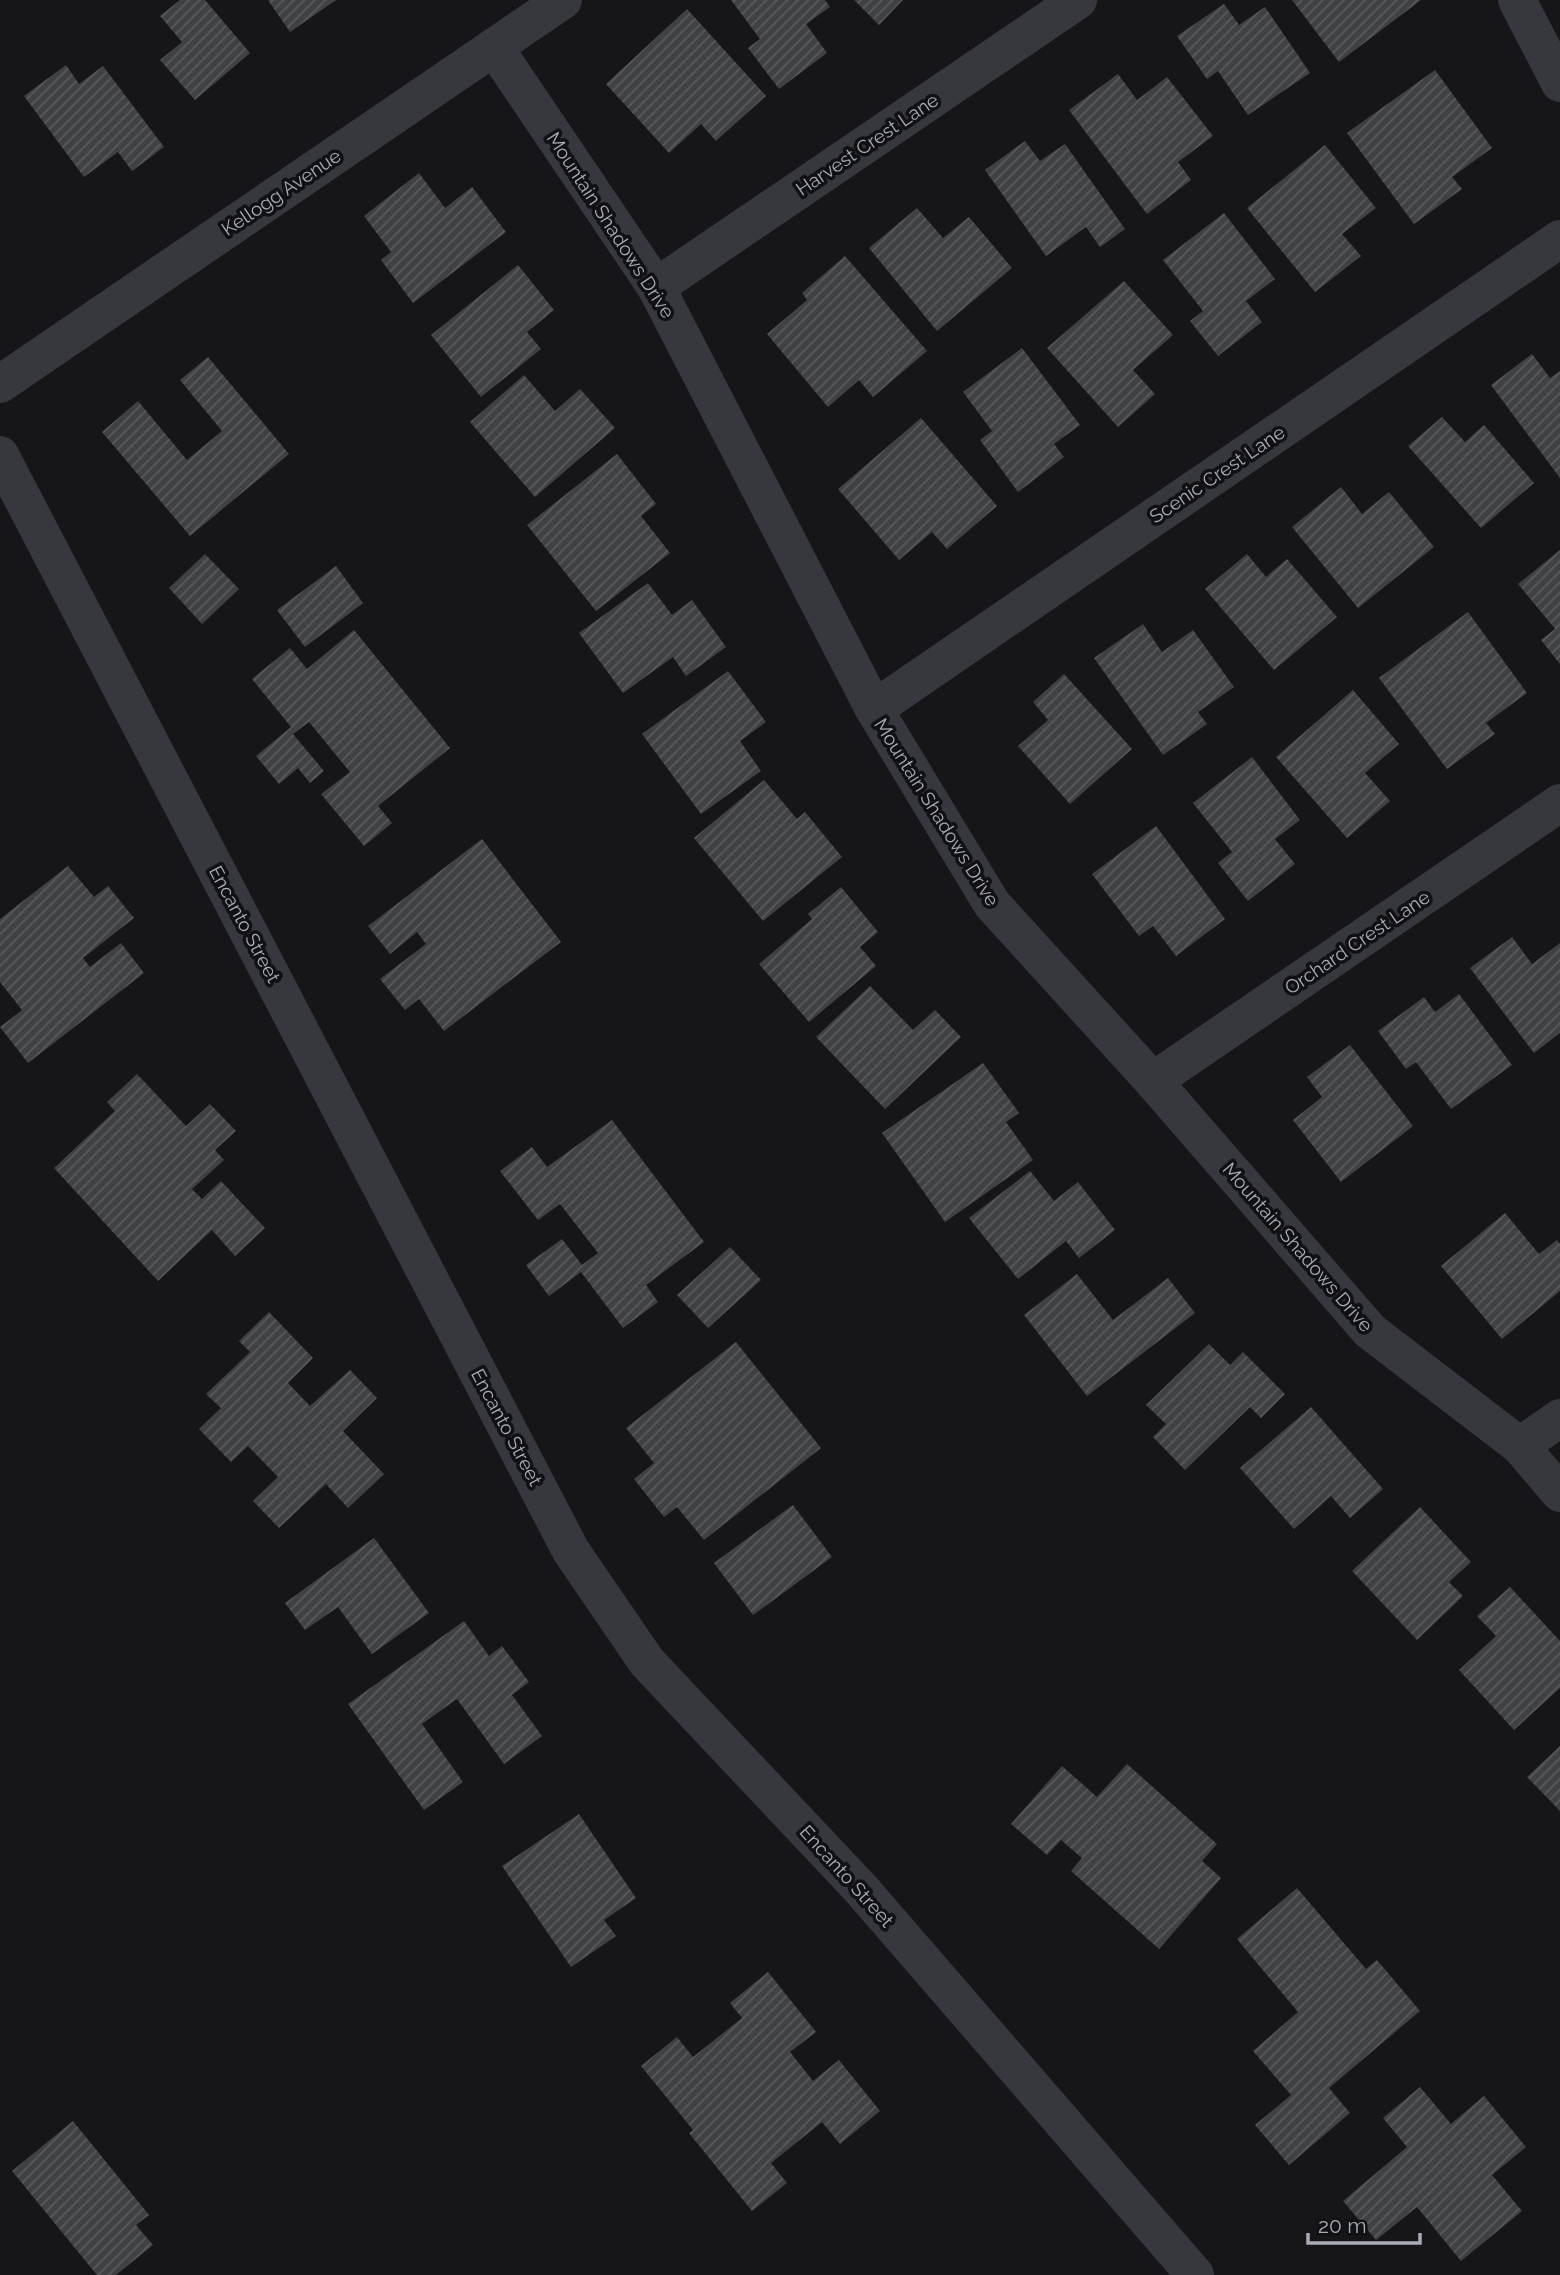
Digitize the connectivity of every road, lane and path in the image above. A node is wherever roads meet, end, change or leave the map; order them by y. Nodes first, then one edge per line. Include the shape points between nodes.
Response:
1 (563, 0) edge
2 (1078, 0) edge
3 (1517, 0) edge
4 (494, 47) junction
5 (1560, 83) edge
6 (1560, 239) edge
7 (656, 287) junction
8 (0, 384) edge
9 (0, 455) edge
10 (874, 709) junction
11 (1560, 803) edge
12 (1153, 1081) junction
13 (1560, 1418) edge
14 (1520, 1446) junction
15 (1560, 1493) edge
16 (1195, 2275) edge

1 - 4 street, Kellogg Avenue
2 - 7 street, Harvest Crest Lane
3 - 5 street
4 - 7 street, Mountain Shadows Drive
4 - 8 street, Kellogg Avenue
6 - 10 street, Scenic Crest Lane
7 - 10 street, Mountain Shadows Drive
9 - 16 street, Encanto Street via 571,1551 647,1662 861,1889
10 - 12 street, Mountain Shadows Drive via 992,904
11 - 12 street, Orchard Crest Lane
12 - 14 street, Mountain Shadows Drive via 1370,1331
13 - 14 street
14 - 15 street, Mountain Shadows Drive

